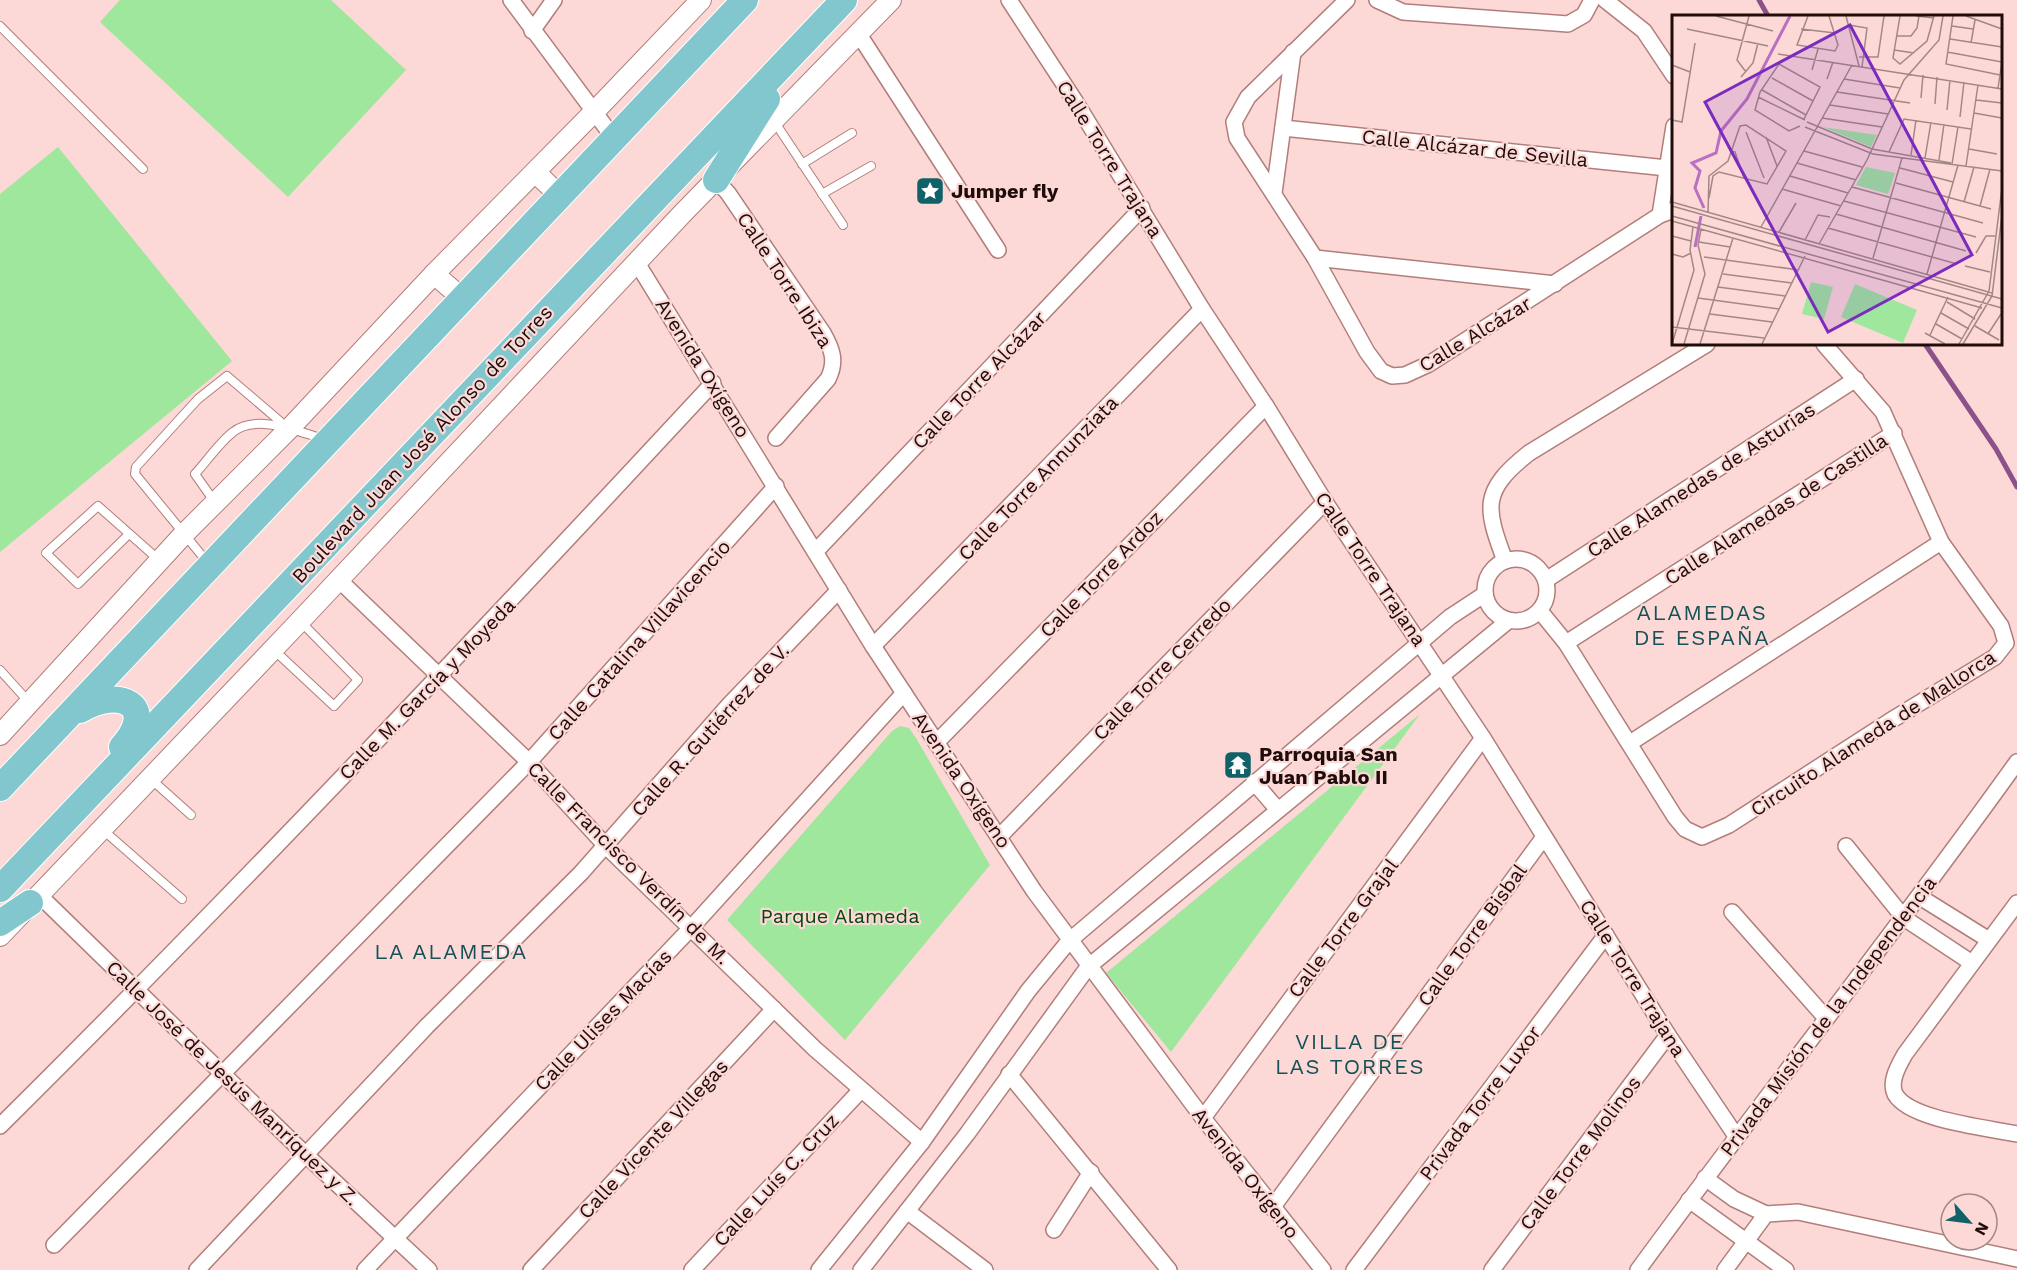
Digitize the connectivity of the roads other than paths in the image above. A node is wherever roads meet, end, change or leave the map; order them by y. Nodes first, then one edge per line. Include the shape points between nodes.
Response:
1 (511, 0) edge
2 (554, 0) edge
3 (701, 0) edge
4 (745, 0) edge
5 (891, 0) edge
6 (1009, 0) edge
7 (1347, 0) edge
8 (1377, 0) edge
9 (1592, 0) edge
10 (1605, 0) edge
11 (836, 9) edge
12 (0, 26) edge
13 (532, 31) junction
14 (858, 33) junction
15 (1293, 52) junction
16 (1672, 73) edge
17 (594, 112) junction
18 (774, 120) junction
19 (1283, 128) junction
20 (852, 133) dead end
21 (613, 137) junction
22 (1672, 138) edge
23 (802, 164) junction
24 (871, 166) dead end
25 (1667, 168) junction
26 (143, 169) dead end
27 (535, 172) junction
28 (716, 180) junction
29 (1274, 193) junction
30 (822, 194) junction
31 (559, 195) junction
32 (1142, 208) junction
33 (1667, 212) edge
34 (843, 225) dead end
35 (998, 250) dead end
36 (1315, 258) junction
37 (637, 263) junction
38 (434, 274) junction
39 (1555, 284) junction
40 (462, 298) junction
41 (1202, 309) junction
42 (1705, 345) edge
43 (1825, 345) edge
44 (1856, 379) junction
45 (713, 383) junction
46 (1266, 406) junction
47 (289, 429) junction
48 (1894, 433) junction
49 (776, 438) dead end
50 (330, 441) junction
51 (776, 486) junction
52 (215, 502) junction
53 (1325, 502) junction
54 (129, 534) junction
55 (183, 535) junction
56 (1941, 542) junction
57 (816, 551) junction
58 (159, 560) junction
59 (1505, 561) junction
60 (212, 567) junction
61 (339, 580) junction
62 (1546, 580) junction
63 (839, 590) junction
64 (1485, 594) junction
65 (1540, 611) junction
66 (300, 621) junction
67 (1508, 621) junction
68 (1566, 643) junction
69 (1420, 644) junction
70 (873, 646) junction
71 (273, 649) junction
72 (0, 670) edge
73 (1442, 675) junction
74 (440, 677) junction
75 (904, 693) junction
76 (29, 702) junction
77 (72, 715) junction
78 (0, 735) edge
79 (1483, 738) junction
80 (936, 743) junction
81 (1630, 743) junction
82 (529, 762) junction
83 (2017, 762) edge
84 (150, 778) junction
85 (1254, 782) junction
86 (0, 788) edge
87 (1278, 810) junction
88 (72, 811) junction
89 (191, 815) dead end
90 (102, 829) junction
91 (1000, 836) junction
92 (1544, 837) junction
93 (606, 846) junction
94 (1846, 846) dead end
95 (0, 889) edge
96 (1920, 897) junction
97 (34, 899) junction
98 (182, 899) dead end
99 (2017, 903) edge
100 (1732, 912) dead end
101 (1904, 918) junction
102 (0, 923) edge
103 (691, 928) junction
104 (1606, 935) junction
105 (0, 936) edge
106 (1989, 940) junction
107 (1068, 941) junction
108 (1972, 963) junction
109 (1088, 967) junction
110 (137, 990) junction
111 (774, 1009) junction
112 (1826, 1017) junction
113 (1668, 1035) junction
114 (222, 1074) junction
115 (1009, 1074) junction
116 (860, 1091) junction
117 (1203, 1118) junction
118 (0, 1126) edge
119 (2017, 1134) edge
120 (1736, 1136) junction
121 (922, 1142) junction
122 (305, 1154) junction
123 (1091, 1172) junction
124 (1706, 1178) junction
125 (1689, 1200) junction
126 (1272, 1208) junction
127 (907, 1211) junction
128 (1766, 1214) junction
129 (1054, 1230) dead end
130 (395, 1238) junction
131 (1746, 1241) junction
132 (54, 1245) dead end
133 (2017, 1258) edge
134 (197, 1270) edge
135 (365, 1270) edge
136 (429, 1270) edge
137 (531, 1270) edge
138 (692, 1270) edge
139 (819, 1270) edge
140 (861, 1270) edge
141 (985, 1270) edge
142 (1169, 1270) edge
143 (1323, 1270) edge
144 (1354, 1270) edge
145 (1492, 1270) edge
146 (1638, 1270) edge
147 (1725, 1270) edge
148 (1786, 1270) edge

1 - 13 street
2 - 13 street
3 - 17 street
4 - 21 main road
5 - 14 street
6 - 32 street, Calle Torre Trajana
7 - 15 street, Calle Alcázar
8 - 9 street via 1403,12 1568,24 1584,15
10 - 16 street via 1644,31
11 - 28 main road via 743,133
11 - 88 main road, Boulevard Juan José Alonso de Torres
12 - 26 lane
13 - 17 street
14 - 18 street
14 - 35 street
15 - 19 street
15 - 29 street, Calle Alcázar via 1248,97 1234,122 1246,155
17 - 21 street
17 - 27 street
18 - 23 lane
18 - 28 street
19 - 25 street, Calle Alcázar de Sevilla
19 - 29 street
20 - 23 lane
21 - 31 main road
22 - 25 street
23 - 30 lane
24 - 30 lane
25 - 33 street
27 - 31 street
27 - 38 street
28 - 37 street
28 - 49 street, Calle Torre Ibiza via 823,333 834,359 828,379
29 - 36 street, Calle Alcázar
30 - 34 lane
31 - 40 main road
32 - 41 street, Calle Torre Trajana
32 - 57 street, Calle Torre Alcázar
33 - 39 street, Calle Alcázar
36 - 39 street, Calle Alcázar
36 - 39 street, Calle Alcázar via 1367,352 1382,371 1392,376 1429,364
37 - 45 street, Avenida Oxígeno
37 - 61 street
38 - 40 street
38 - 47 street
40 - 50 main road
41 - 46 street, Calle Torre Trajana
41 - 70 street, Calle Torre Annunziata
42 - 59 street via 1512,467 1491,498 1489,513
43 - 44 street, Circuito Alameda de Mallorca
44 - 48 street, Circuito Alameda de Mallorca via 1883,412
44 - 62 street, Calle Alamedas de Asturias
45 - 51 street, Avenida Oxígeno
45 - 74 street, Calle M. García y Moyeda
46 - 53 street, Calle Torre Trajana
46 - 80 street, Calle Torre Ardoz
47 - 50 lane
47 - 52 street
47 - 52 lane via 250,424 233,431 195,474
47 - 55 lane via 227,376 198,399 136,467 135,474
48 - 56 street, Circuito Alameda de Mallorca
48 - 68 street, Calle Alamedas de Castilla
50 - 60 main road
51 - 57 street, Avenida Oxígeno
51 - 82 street, Calle Catalina Villavicencio
52 - 55 street
53 - 69 street, Calle Torre Trajana
53 - 91 street, Calle Torre Cerredo
54 - 54 lane via 98,506 46,553 78,584
54 - 58 lane
55 - 58 street
55 - 60 lane
56 - 81 street
56 - 81 street, Circuito Alameda de Mallorca via 2001,626 2006,643 1995,657 1729,825 1702,837 1685,829
57 - 63 street, Avenida Oxígeno
58 - 76 street
59 - 62 street via 1530,562
59 - 64 street via 1489,574
60 - 77 main road
61 - 66 street
61 - 74 street, Calle Francisco Verdín de M.
62 - 65 street via 1546,602
63 - 70 street, Avenida Oxígeno
63 - 93 street, Calle R. Gutiérrez de V. via 729,705
64 - 67 street via 1492,611
64 - 69 street via 1450,617
65 - 67 street via 1525,621
65 - 68 street, Circuito Alameda de Mallorca
66 - 71 street
66 - 71 lane via 358,680 334,706
67 - 73 street
68 - 81 street, Circuito Alameda de Mallorca
69 - 73 street, Calle Torre Trajana
69 - 85 street
70 - 75 street, Avenida Oxígeno
71 - 84 street
72 - 76 lane
73 - 79 street, Calle Torre Trajana
73 - 87 street
74 - 82 street, Calle Francisco Verdín de M.
74 - 110 street, Calle M. García y Moyeda
75 - 80 street, Avenida Oxígeno
75 - 103 street, Calle Ulises Macías
76 - 78 street
77 - 86 main road
77 - 88 main road via 103,698 120,699 129,704 138,719 128,741 92,781
79 - 92 street, Calle Torre Trajana
79 - 117 street, Calle Torre Grajal
80 - 91 street, Avenida Oxígeno
82 - 93 street, Calle Francisco Verdín de M.
82 - 114 street, Calle Catalina Villavicencio
83 - 96 street, Privada Misión de la Independencia
84 - 89 lane
84 - 90 street
85 - 87 street
85 - 107 street
87 - 109 street
88 - 95 main road, Boulevard Juan José Alonso de Torres
90 - 97 street
90 - 98 lane
91 - 107 street, Avenida Oxígeno
92 - 104 street, Calle Torre Trajana
92 - 126 street, Calle Torre Bisbal
93 - 103 street, Calle Francisco Verdín de M.
93 - 122 street, Calle R. Gutiérrez de V.
94 - 101 street
96 - 101 street, Privada Misión de la Independencia
96 - 106 street
97 - 102 main road
97 - 105 street
97 - 110 street, Calle José de Jesús Manríquez y Z.
99 - 106 street
100 - 112 street
101 - 108 street
101 - 112 street, Privada Misión de la Independencia
103 - 111 street, Calle Francisco Verdín de M.
103 - 130 street, Calle Ulises Macías
104 - 113 street, Calle Torre Trajana
104 - 144 street, Privada Torre Luxor
106 - 108 street
107 - 109 street, Avenida Oxígeno
107 - 121 street
108 - 119 street via 1905,1054 1896,1072 1895,1094 1924,1114
109 - 115 street
109 - 117 street, Avenida Oxígeno
110 - 114 street, Calle José de Jesús Manríquez y Z.
110 - 118 street, Calle M. García y Moyeda
111 - 116 street, Calle Francisco Verdín de M.
111 - 137 street, Calle Vicente Villegas
112 - 120 street, Privada Misión de la Independencia
113 - 120 street, Calle Torre Trajana
113 - 145 street, Calle Torre Molinos
114 - 122 street, Calle José de Jesús Manríquez y Z.
114 - 132 street, Calle Catalina Villavicencio
115 - 123 street
115 - 127 street
116 - 121 street, Calle Francisco Verdín de M.
116 - 138 street, Calle Luís C. Cruz
117 - 126 street, Avenida Oxígeno
120 - 124 street, Privada Misión de la Independencia
121 - 139 street
122 - 130 street, Calle José de Jesús Manríquez y Z.
122 - 134 street, Calle R. Gutiérrez de V.
123 - 129 street
123 - 142 street
124 - 125 street, Privada Misión de la Independencia
124 - 128 street via 1734,1199
125 - 131 street
125 - 146 street, Privada Misión de la Independencia
126 - 143 street, Avenida Oxígeno
127 - 140 street
127 - 141 street
128 - 131 street
128 - 133 street via 1798,1212
130 - 135 street, Calle Ulises Macías
130 - 136 street, Calle José de Jesús Manríquez y Z.
131 - 147 street
131 - 148 street

